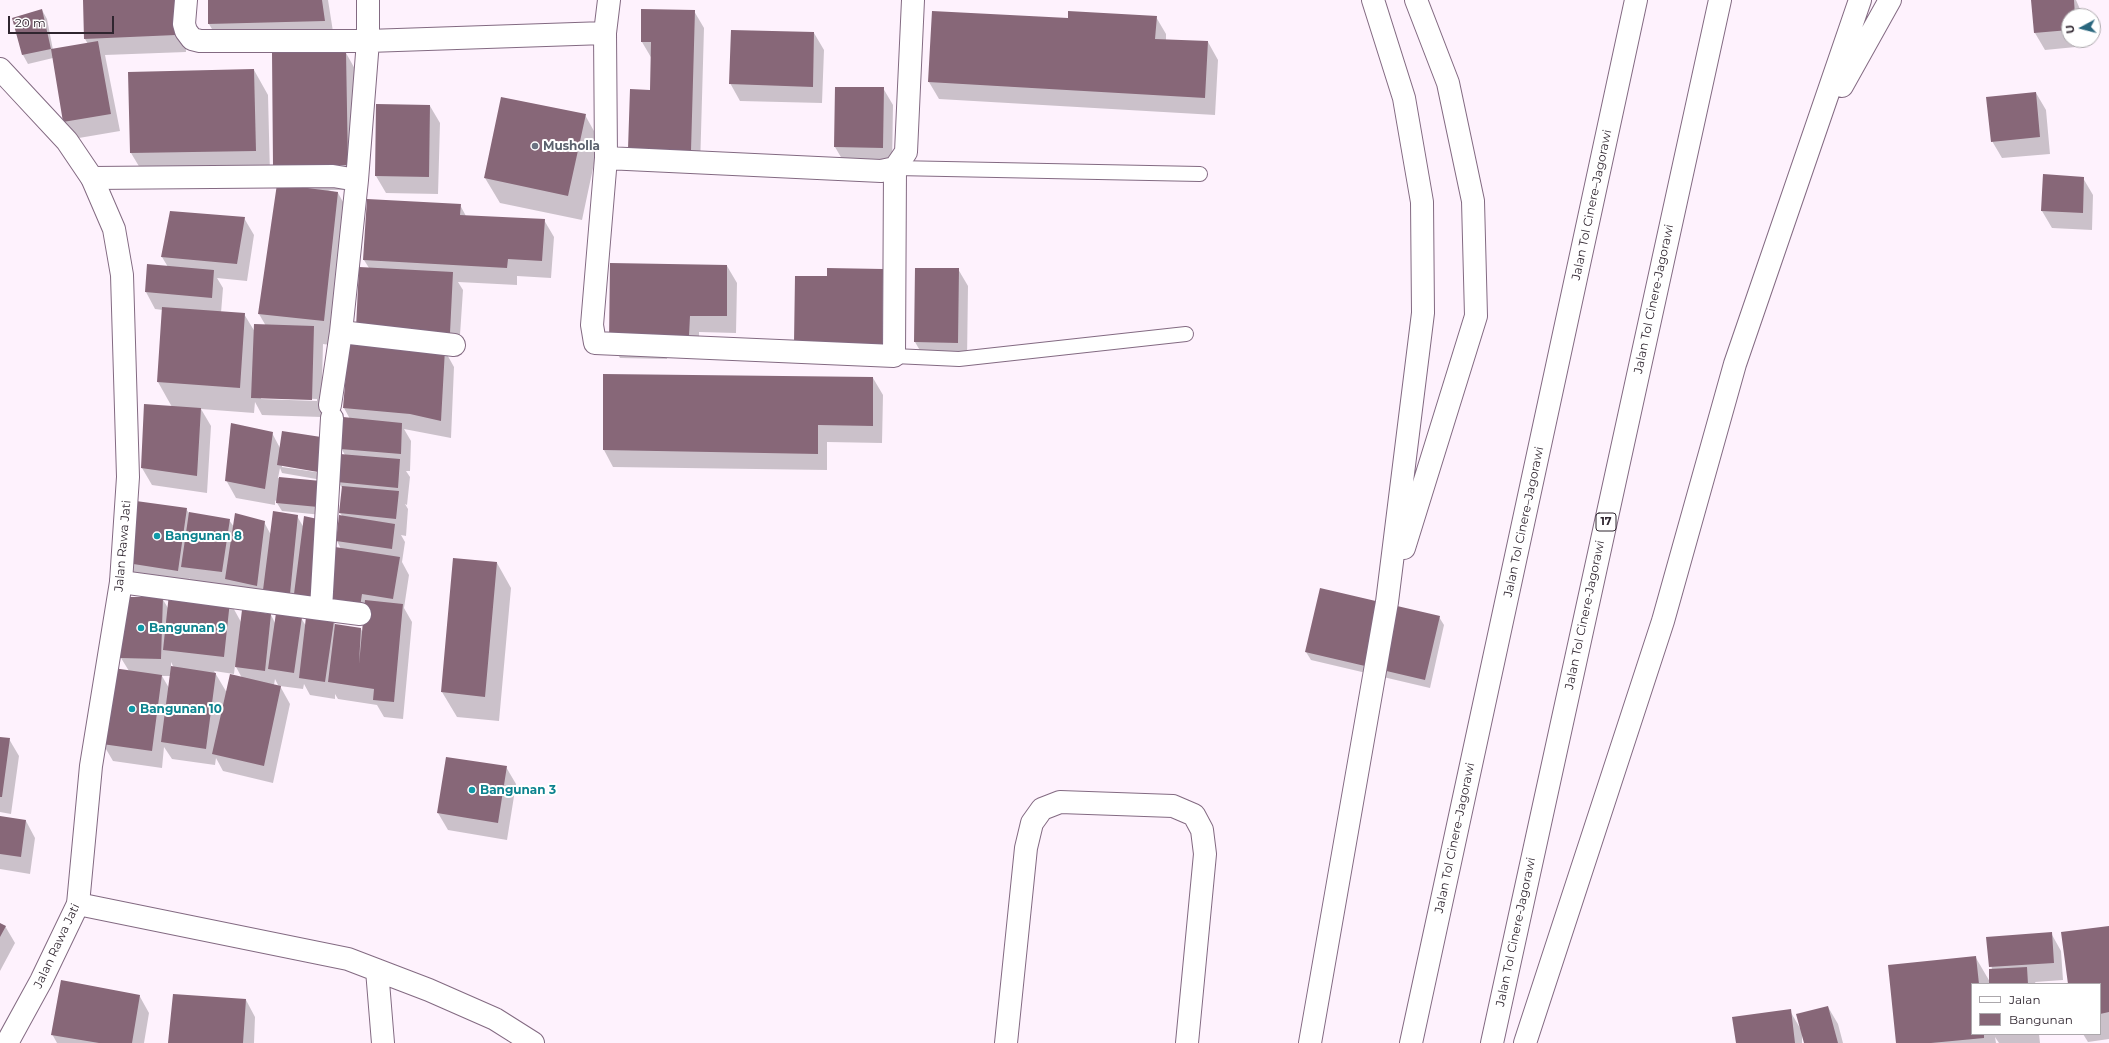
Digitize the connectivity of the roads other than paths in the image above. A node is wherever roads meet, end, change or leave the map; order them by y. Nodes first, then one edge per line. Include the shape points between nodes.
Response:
1 (186, 0) edge
2 (368, 0) edge
3 (609, 0) edge
4 (913, 0) edge
5 (1373, 0) edge
6 (1416, 0) edge
7 (1636, 0) edge
8 (1720, 0) edge
9 (1860, 0) edge
10 (1890, 0) edge
11 (605, 33) junction
12 (368, 41) junction
13 (0, 69) edge
14 (1814, 135) junction
15 (606, 158) junction
16 (894, 168) junction
17 (1200, 174) dead end
18 (92, 178) junction
19 (357, 180) junction
20 (341, 332) junction
21 (1186, 334) dead end
22 (454, 345) dead end
23 (894, 356) junction
24 (121, 582) junction
25 (1387, 602) junction
26 (321, 609) junction
27 (360, 614) dead end
28 (78, 904) junction
29 (376, 970) junction
30 (7, 1043) edge
31 (383, 1043) edge
32 (532, 1043) edge
33 (1006, 1043) edge
34 (1187, 1043) edge
35 (1310, 1043) edge
36 (1411, 1043) edge
37 (1492, 1043) edge
38 (1525, 1043) edge

1 - 12 main road via 186,31 192,39 200,41
2 - 12 main road
3 - 11 main road
4 - 16 main road via 906,152
5 - 25 main road via 1404,98 1422,202 1423,314
6 - 25 main road via 1448,83 1474,201 1476,316
7 - 36 main road, Jalan Tol Cinere–Jagorawi
8 - 37 main road, Jalan Tol Cinere-Jagorawi / 17
9 - 14 main road
10 - 14 main road
11 - 12 main road
11 - 15 main road
12 - 19 main road
13 - 18 main road, Jalan Rawa Jati via 67,141
14 - 38 main road via 1735,364 1662,621
15 - 16 main road via 881,171
15 - 23 main road via 593,317 595,343
16 - 17 lane
16 - 23 main road
18 - 19 main road via 333,176
18 - 24 main road, Jalan Rawa Jati via 114,229 122,275 128,477
19 - 20 main road
20 - 22 main road
20 - 26 main road via 331,412
21 - 23 lane via 959,359
24 - 26 main road
24 - 28 main road, Jalan Rawa Jati via 91,766
25 - 35 main road
26 - 27 main road
28 - 29 main road via 348,959
28 - 30 main road, Jalan Rawa Jati via 41,981
29 - 31 main road
29 - 32 main road via 495,1018
33 - 34 main road via 1026,848 1032,823 1042,808 1060,802 1173,806 1194,815 1202,830 1205,854

